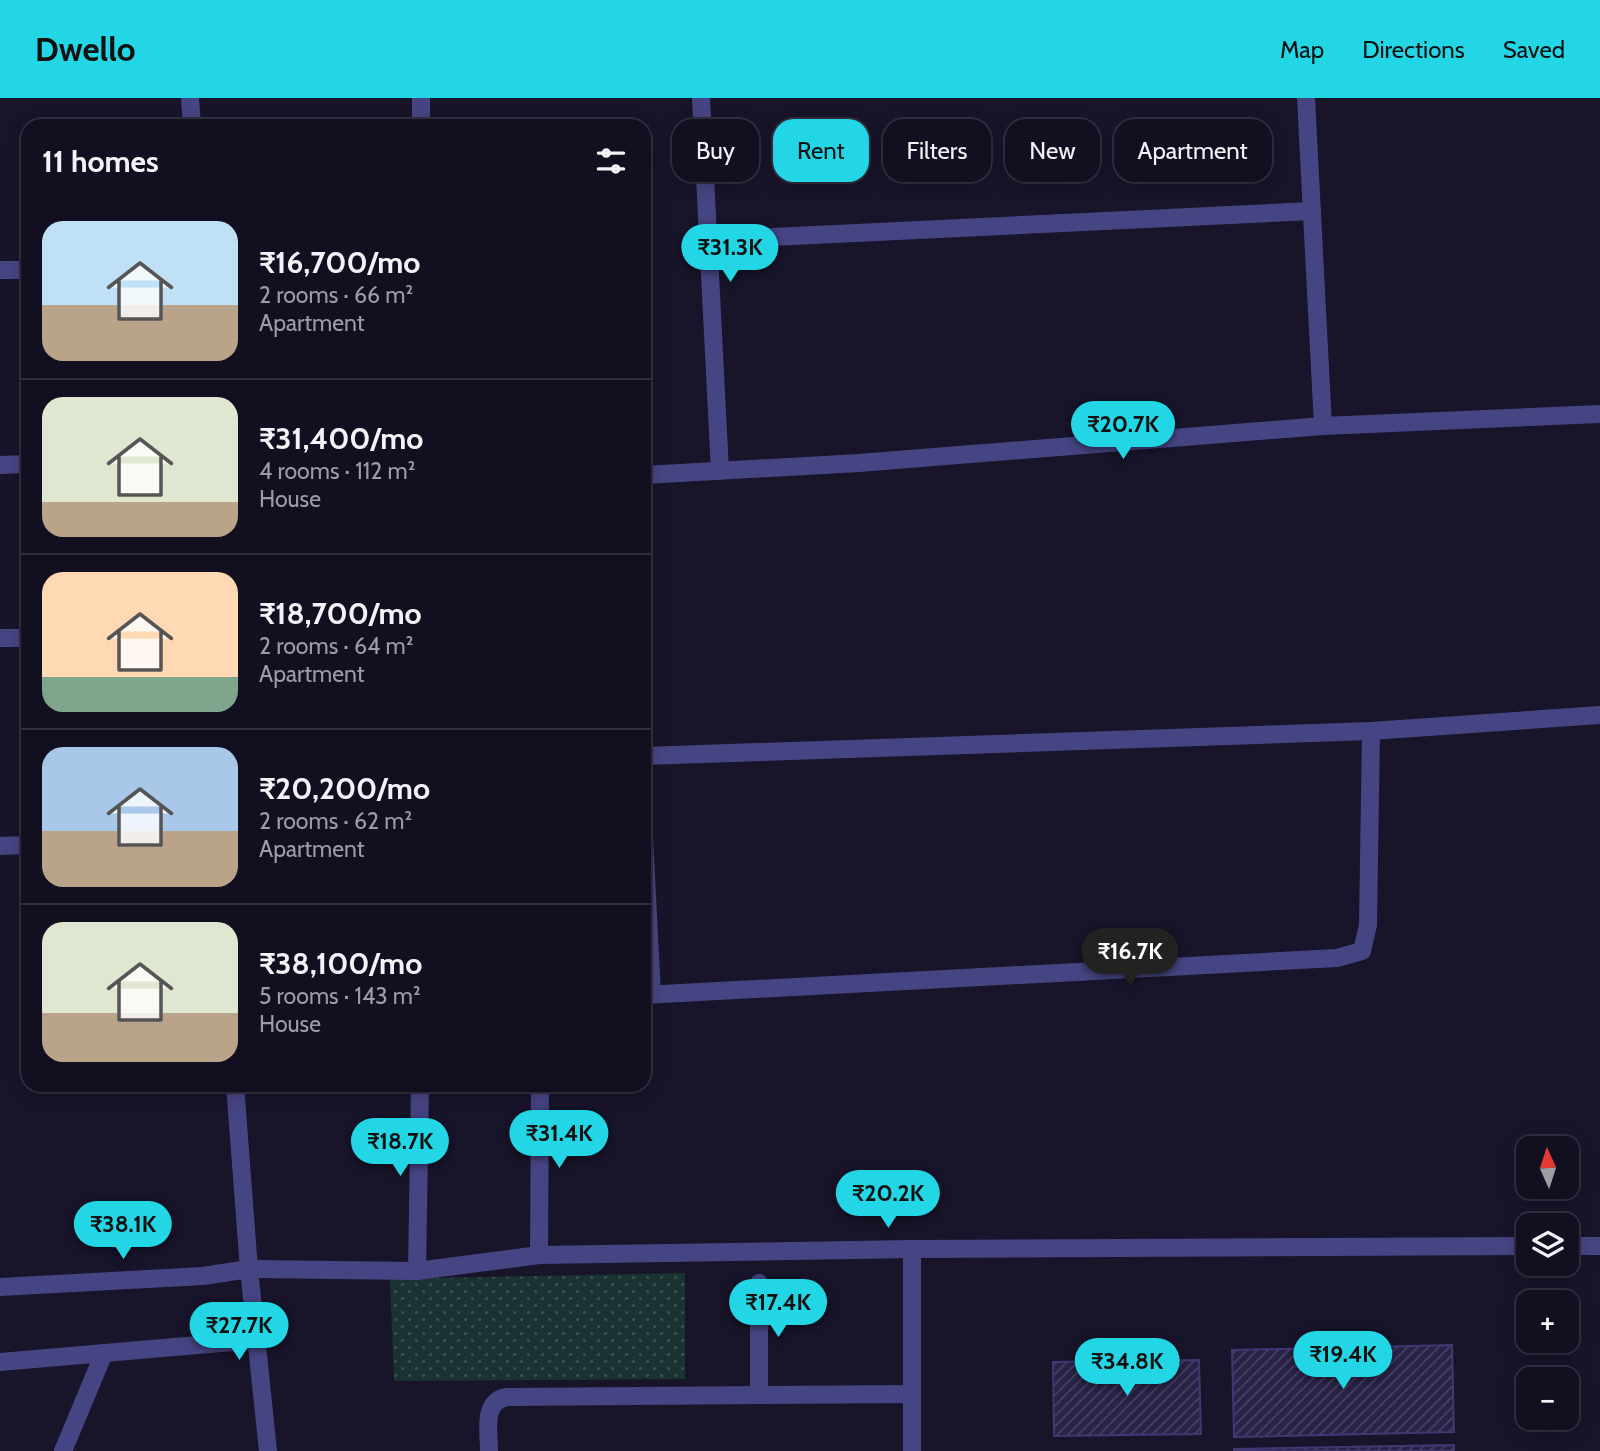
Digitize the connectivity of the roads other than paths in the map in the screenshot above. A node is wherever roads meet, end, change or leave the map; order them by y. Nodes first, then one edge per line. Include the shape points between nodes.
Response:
1 (190, 98) edge
2 (204, 98) edge
3 (421, 98) edge
4 (701, 98) edge
5 (1306, 98) edge
6 (192, 119) edge
7 (421, 119) edge
8 (1312, 211) junction
9 (709, 240) junction
10 (0, 270) edge
11 (21, 270) edge
12 (1600, 414) edge
13 (1323, 426) junction
14 (21, 464) edge
15 (0, 466) edge
16 (720, 471) junction
17 (651, 475) edge
18 (0, 638) edge
19 (21, 638) edge
20 (1600, 715) edge
21 (1371, 731) junction
22 (651, 756) edge
23 (21, 845) edge
24 (0, 846) edge
25 (651, 995) edge
26 (236, 1092) edge
27 (420, 1092) edge
28 (540, 1092) edge
29 (1579, 1246) edge
30 (1600, 1246) edge
31 (1516, 1247) edge
32 (912, 1249) junction
33 (539, 1255) junction
34 (249, 1269) junction
35 (417, 1271) junction
36 (759, 1283) dead end
37 (0, 1287) edge
38 (256, 1340) junction
39 (104, 1353) junction
40 (0, 1362) edge
41 (912, 1394) junction
42 (759, 1395) junction
43 (63, 1451) edge
44 (268, 1451) edge
45 (489, 1451) edge
46 (912, 1451) edge

1 - 2 street
1 - 6 street
3 - 7 street
4 - 9 street
5 - 8 street
8 - 9 street
8 - 13 street
9 - 16 street
10 - 11 street
12 - 13 street
13 - 16 street
14 - 15 street
16 - 17 street
18 - 19 street
20 - 21 street
21 - 22 street
21 - 25 street via 1368,925 1362,951 1337,958
23 - 24 street
26 - 34 street
27 - 35 street
28 - 33 street
29 - 30 street
31 - 32 street
32 - 33 street
32 - 41 street
33 - 35 street
34 - 35 street
34 - 37 street via 203,1276
34 - 38 street
36 - 42 street
38 - 39 street
38 - 44 street
39 - 40 street
39 - 43 street
41 - 42 street
41 - 46 street
42 - 45 street via 501,1398 489,1413

